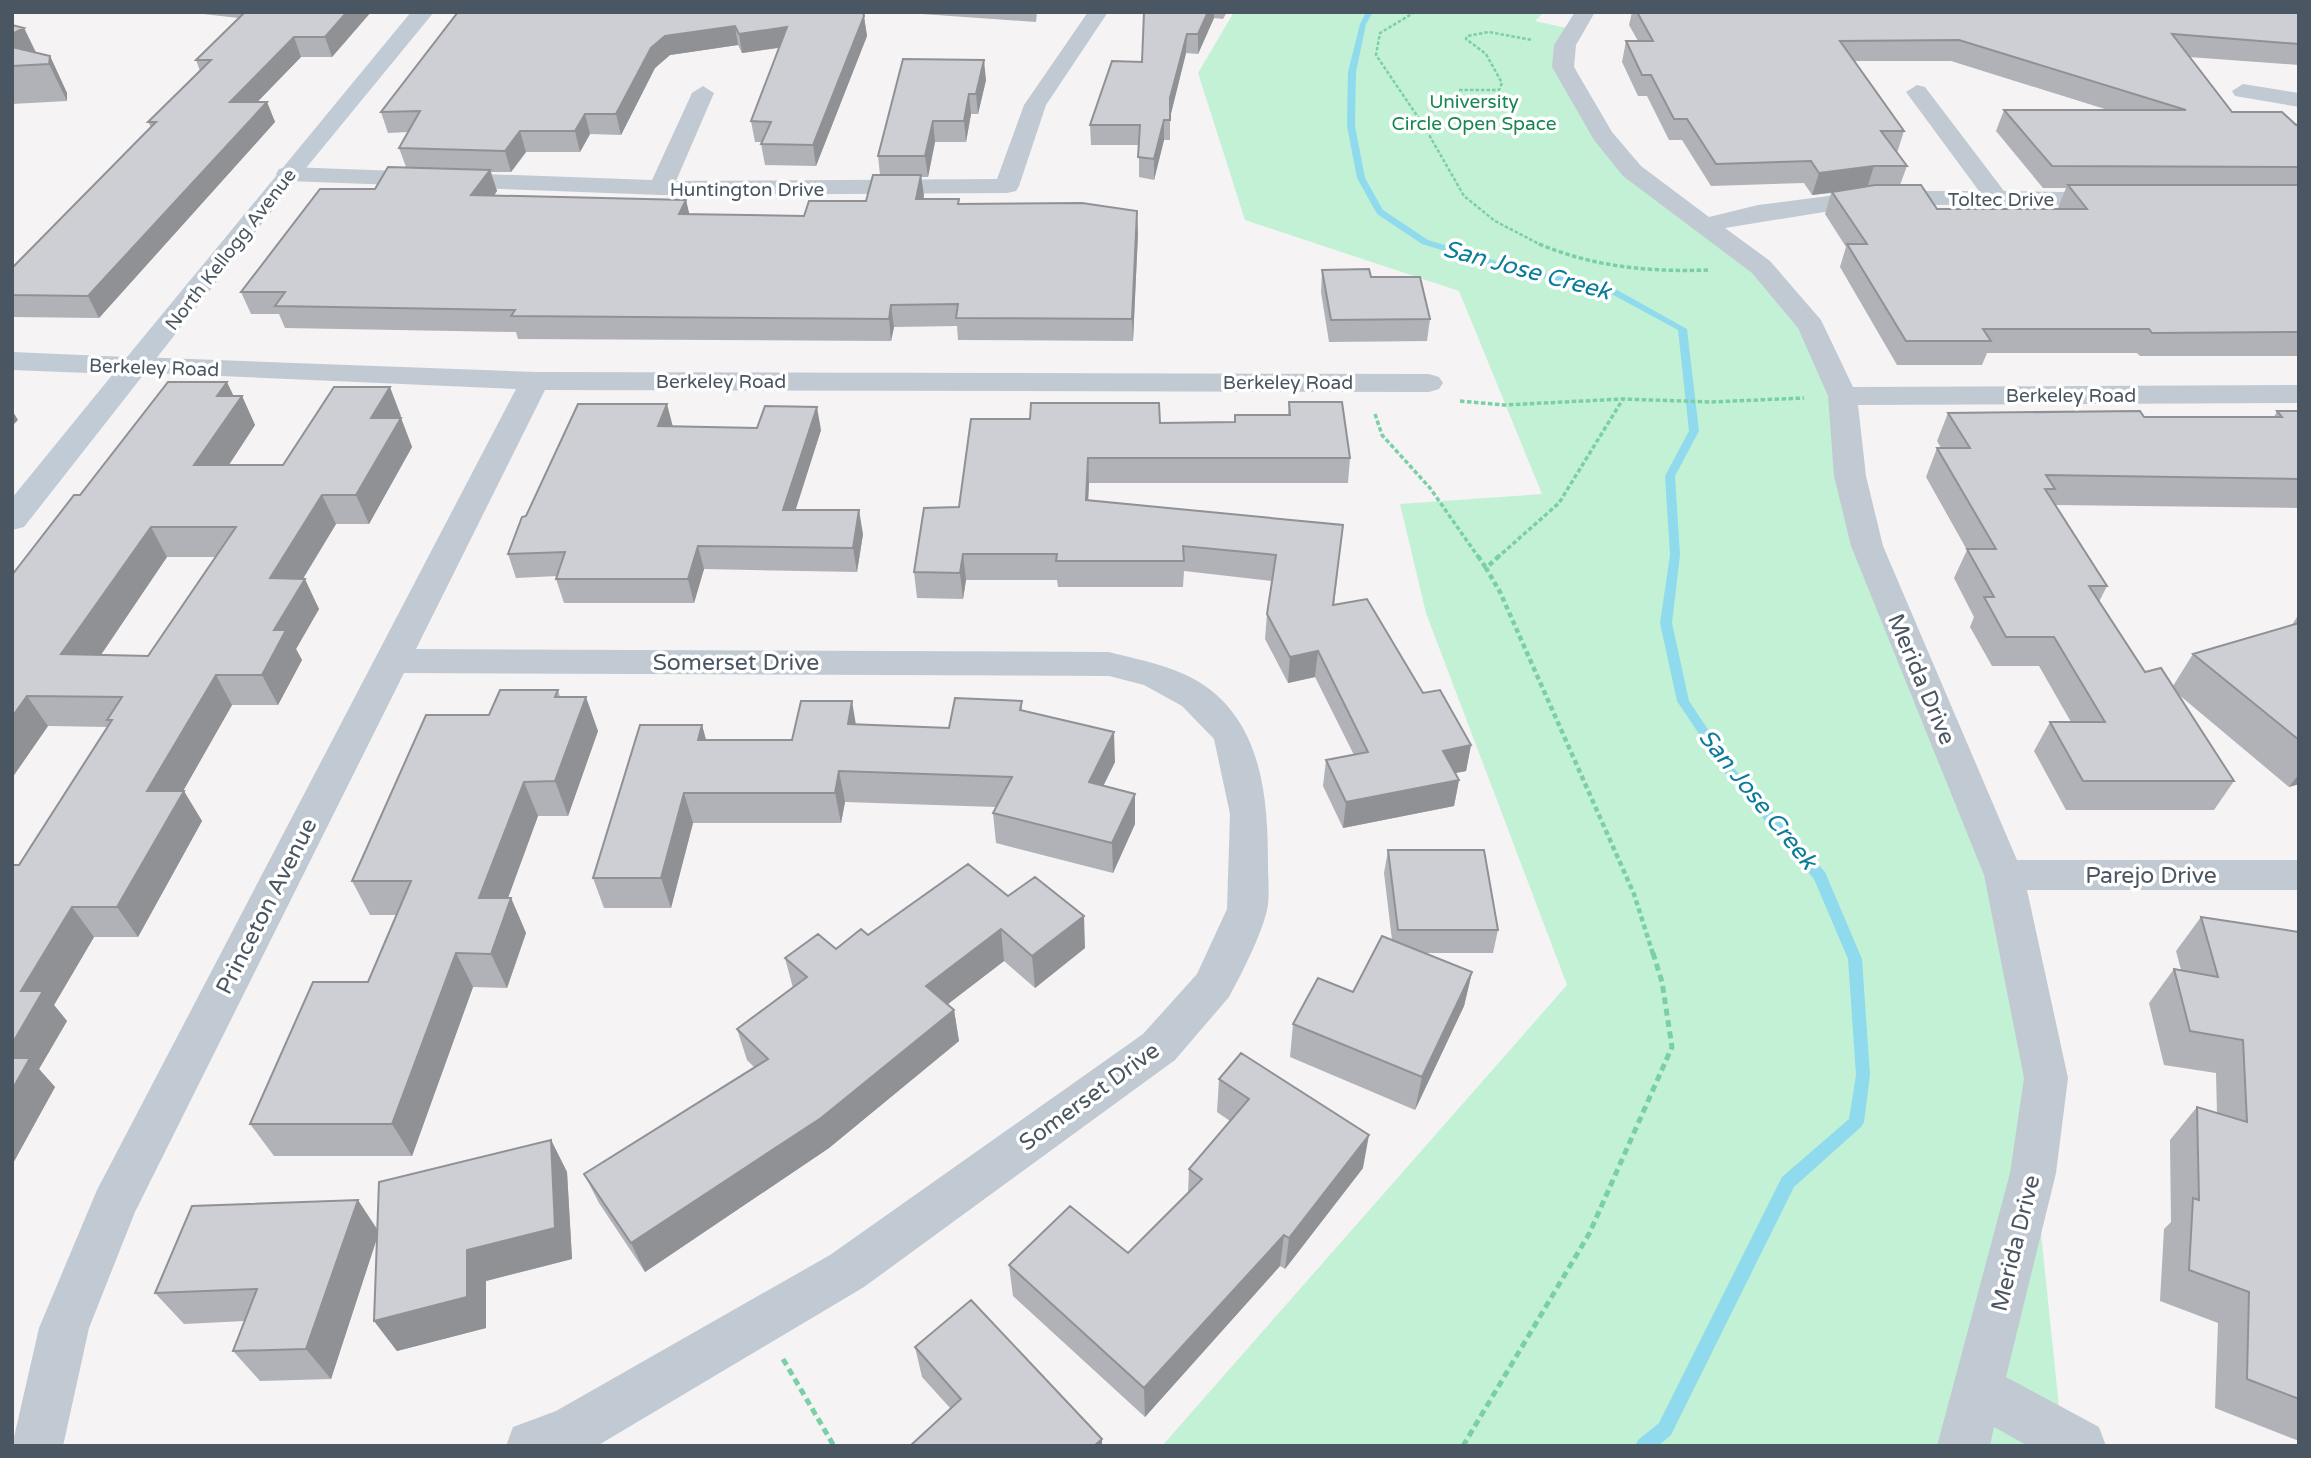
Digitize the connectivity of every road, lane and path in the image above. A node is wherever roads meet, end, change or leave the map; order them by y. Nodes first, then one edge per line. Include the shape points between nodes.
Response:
1 (423, 12) edge
2 (1098, 12) edge
3 (1415, 12) edge
4 (1585, 12) edge
5 (1564, 45) junction
6 (1460, 90) dead end
7 (2243, 91) dead end
8 (1917, 92) dead end
9 (703, 93) dead end
10 (2299, 100) edge
11 (288, 174) junction
12 (661, 188) junction
13 (2135, 198) edge
14 (1998, 199) junction
15 (1706, 225) junction
16 (1761, 267) junction
17 (12, 361) edge
18 (138, 366) junction
19 (535, 381) junction
20 (1364, 382) junction
21 (1429, 383) joint
22 (2299, 394) edge
23 (1843, 396) junction
24 (1623, 399) junction
25 (12, 520) edge
26 (1486, 568) junction
27 (391, 661) junction
28 (2299, 874) edge
29 (2004, 875) junction
30 (761, 1322) junction
31 (1978, 1389) junction
32 (36, 1446) edge
33 (532, 1446) edge
34 (834, 1446) edge
35 (1463, 1446) edge
36 (1963, 1446) edge
37 (2080, 1446) edge

1 - 11 street, North Kellogg Avenue
2 - 12 street, Huntington Drive via 1035,105 1007,186
3 - 16 path via 1380,33 1376,55 1396,91 1424,125 1461,194 1481,214 1552,252 1605,268 1665,273
4 - 5 street
5 - 6 path via 1499,33 1468,36 1473,47 1486,54 1502,83 1499,90 1491,92
5 - 15 street, Merida Drive via 1563,67 1602,135 1632,171
7 - 10 street
8 - 14 street
9 - 12 street
11 - 12 street, Huntington Drive
11 - 18 street, North Kellogg Avenue
13 - 14 street, Toltec Drive
14 - 15 street, Toltec Drive via 1867,198
15 - 16 street, Merida Drive
16 - 23 street, Merida Drive via 1811,326
17 - 18 street, Berkeley Road
18 - 19 street, Berkeley Road
18 - 25 street, North Kellogg Avenue
19 - 20 street, Berkeley Road
19 - 27 street, Princeton Avenue
20 - 21 street, Berkeley Road
20 - 26 path via 1382,435 1430,488
21 - 24 path via 1443,400 1504,405
22 - 23 street, Berkeley Road
23 - 24 path via 1710,402
23 - 29 street, Merida Drive via 1850,476 1867,547
24 - 26 path via 1559,503
26 - 35 path via 1634,894 1661,982 1672,1047 1589,1234
27 - 30 street, Somerset Drive via 1110,664 1156,676 1195,696 1232,739 1249,814 1247,909 1214,985 1159,1047 847,1271
27 - 32 street, Princeton Avenue via 114,1205 64,1328
28 - 29 street, Parejo Drive
29 - 31 street, Merida Drive via 2046,1078 2033,1173
30 - 33 street, Somerset Drive via 570,1432
30 - 34 path
31 - 36 street, Merida Drive
31 - 37 street

